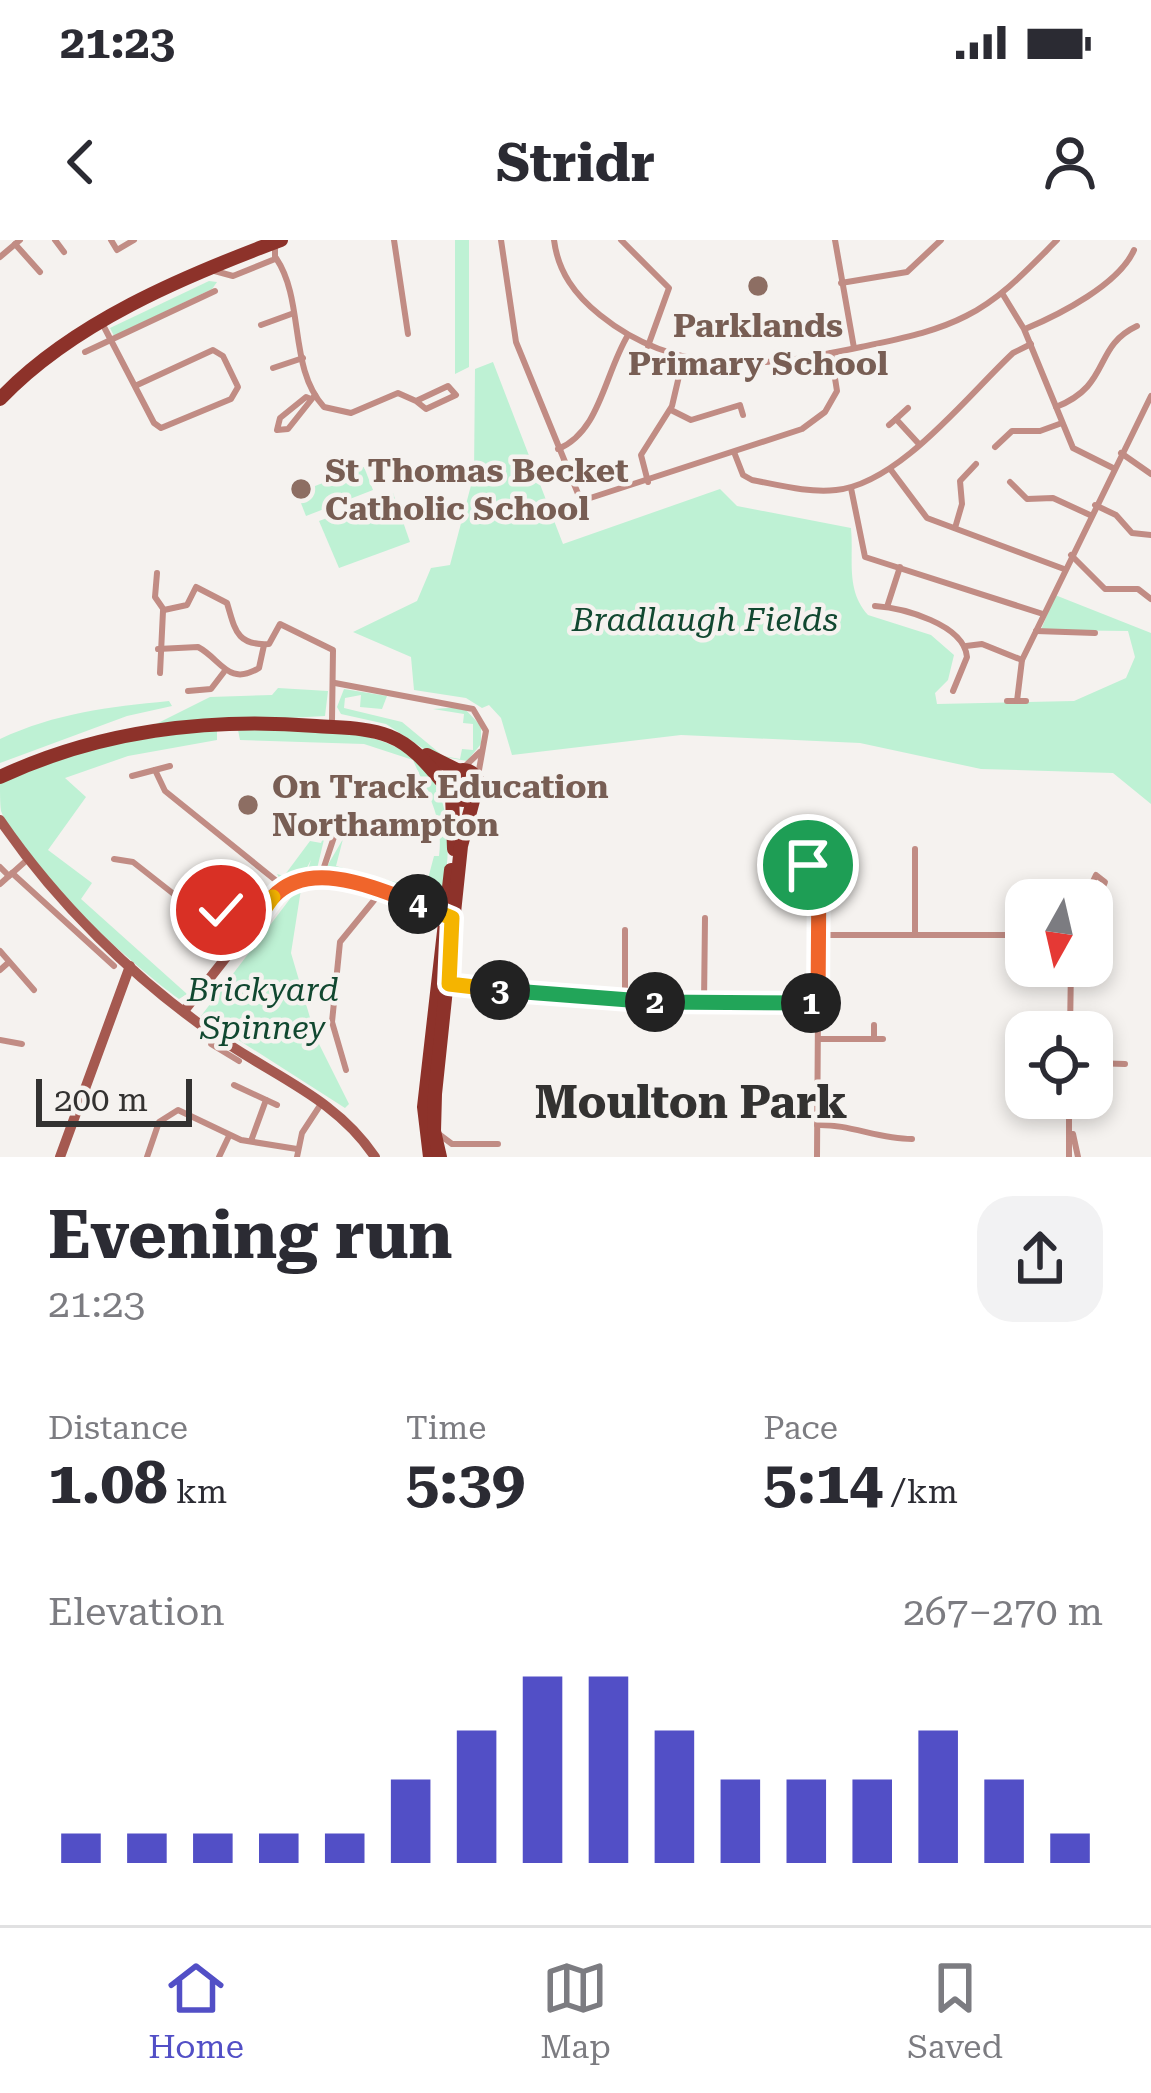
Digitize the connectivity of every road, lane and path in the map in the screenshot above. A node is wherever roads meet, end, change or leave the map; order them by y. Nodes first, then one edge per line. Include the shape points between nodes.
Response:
1 (55, 240) edge
2 (111, 240) edge
3 (134, 240) edge
4 (394, 240) edge
5 (501, 240) edge
6 (554, 240) edge
7 (621, 240) edge
8 (836, 240) edge
9 (941, 240) edge
10 (1057, 240) edge
11 (18, 242) edge
12 (277, 247) edge
13 (241, 248) edge
14 (1134, 250) dead end
15 (64, 252) dead end
16 (0, 256) edge
17 (219, 269) junction
18 (40, 272) dead end
19 (842, 283) junction
20 (215, 291) dead end
21 (1002, 293) junction
22 (294, 313) junction
23 (102, 324) junction
24 (261, 325) dead end
25 (1137, 326) dead end
26 (1024, 329) junction
27 (408, 334) dead end
28 (628, 335) junction
29 (110, 340) junction
30 (1031, 344) junction
31 (648, 346) junction
32 (854, 348) junction
33 (85, 352) dead end
34 (831, 353) junction
35 (303, 358) junction
36 (683, 359) junction
37 (273, 368) dead end
38 (135, 386) junction
39 (737, 396) dead end
40 (1151, 396) edge
41 (314, 398) junction
42 (0, 399) edge
43 (416, 400) junction
44 (1056, 407) junction
45 (908, 408) dead end
46 (670, 410) junction
47 (1062, 423) junction
48 (918, 443) junction
49 (995, 447) dead end
50 (558, 449) junction
51 (734, 452) junction
52 (1120, 453) junction
53 (976, 464) dead end
54 (1113, 468) junction
55 (890, 470) junction
56 (1151, 475) edge
57 (648, 482) junction
58 (1010, 482) dead end
59 (850, 488) junction
60 (1095, 505) junction
61 (1090, 514) junction
62 (955, 528) junction
63 (1151, 535) edge
64 (1071, 555) junction
65 (900, 567) junction
66 (1064, 569) junction
67 (157, 573) dead end
68 (1151, 598) edge
69 (874, 606) dead end
70 (887, 607) junction
71 (164, 610) junction
72 (1043, 614) junction
73 (1036, 631) junction
74 (1095, 633) dead end
75 (264, 645) junction
76 (966, 646) junction
77 (158, 649) junction
78 (1022, 660) junction
79 (224, 672) junction
80 (160, 673) dead end
81 (334, 683) junction
82 (188, 691) dead end
83 (953, 691) dead end
84 (1007, 701) dead end
85 (332, 721) junction
86 (287, 724) junction
87 (483, 750) junction
88 (170, 766) dead end
89 (429, 767) junction
90 (155, 770) junction
91 (460, 771) junction
92 (132, 776) dead end
93 (0, 777) edge
94 (476, 787) junction
95 (451, 793) junction
96 (0, 820) edge
97 (337, 828) dead end
98 (454, 848) junction
99 (915, 849) dead end
100 (28, 859) junction
101 (114, 859) dead end
102 (808, 865) dead end
103 (0, 867) edge
104 (10, 874) junction
105 (321, 876) junction
106 (0, 884) edge
107 (284, 887) junction
108 (380, 893) junction
109 (247, 911) junction
110 (263, 911) junction
111 (219, 914) junction
112 (199, 915) junction
113 (447, 917) junction
114 (705, 918) dead end
115 (247, 930) junction
116 (626, 931) dead end
117 (224, 933) junction
118 (819, 935) junction
119 (915, 935) junction
120 (1005, 935) edge
121 (0, 951) edge
122 (227, 955) junction
123 (9, 962) junction
124 (130, 965) junction
125 (114, 966) dead end
126 (0, 970) edge
127 (34, 984) dead end
128 (445, 987) junction
129 (626, 1002) junction
130 (704, 1003) junction
131 (818, 1003) junction
132 (184, 1012) junction
133 (874, 1025) dead end
134 (213, 1034) junction
135 (818, 1039) junction
136 (0, 1040) edge
137 (18, 1040) dead end
138 (239, 1060) dead end
139 (1113, 1064) edge
140 (1125, 1064) dead end
141 (346, 1070) dead end
142 (234, 1085) dead end
143 (266, 1100) junction
144 (323, 1101) junction
145 (277, 1105) dead end
146 (434, 1116) junction
147 (1069, 1119) edge
148 (817, 1125) junction
149 (229, 1136) junction
150 (911, 1139) dead end
151 (250, 1142) junction
152 (452, 1144) junction
153 (498, 1144) dead end
154 (297, 1153) edge
155 (60, 1157) edge
156 (147, 1157) edge
157 (219, 1157) edge
158 (375, 1157) edge
159 (430, 1157) edge
160 (441, 1157) edge
161 (817, 1157) edge
162 (1074, 1157) edge

1 - 15 street
2 - 3 street via 117,250
4 - 27 street
5 - 50 street via 516,341
6 - 28 street via 569,284
7 - 31 street via 669,288
8 - 19 street
9 - 19 street via 907,272
10 - 21 street
11 - 16 street
11 - 18 street
12 - 13 main road
12 - 17 street
12 - 22 street
13 - 17 main road
14 - 26 street via 1123,273
17 - 23 main road
19 - 32 street
20 - 29 street
21 - 26 street
21 - 32 street via 946,325
22 - 24 street
22 - 35 street
23 - 29 street
23 - 42 main road via 44,357
25 - 44 street via 1112,340 1084,394
26 - 30 street
28 - 31 street
28 - 50 street via 588,429
29 - 33 street
29 - 38 street
30 - 44 street
30 - 48 street
31 - 36 street
32 - 34 street
34 - 36 street via 767,364
34 - 51 street via 838,387 820,417
35 - 37 street
35 - 41 street
36 - 46 street
38 - 38 street via 209,350 223,356 238,387 234,397 161,428
39 - 46 street via 741,410 691,420
40 - 52 street
41 - 41 street via 288,429 277,430 280,418
41 - 43 street via 343,414 398,392
43 - 43 street via 448,386 456,395 426,409
44 - 47 street
45 - 48 street via 892,422
46 - 57 street via 641,455
47 - 49 street via 1012,431
47 - 54 street via 1073,448
48 - 55 street
50 - 57 street via 583,502
51 - 57 street
51 - 59 street via 747,479
52 - 54 street
52 - 56 street
53 - 62 street via 960,481
54 - 60 street
55 - 59 street
55 - 62 street via 923,516
58 - 61 street via 1027,499 1053,498
59 - 65 street via 860,553
60 - 61 street
60 - 63 street via 1132,533
61 - 64 street
62 - 66 street
64 - 66 street
64 - 68 street via 1105,589
65 - 70 street
65 - 72 street
66 - 72 street
67 - 71 street via 154,597
69 - 70 street
70 - 76 street via 944,626
71 - 75 street via 187,605 196,587 227,603 233,632
71 - 77 street
72 - 73 street
73 - 74 street
73 - 78 street
75 - 79 street via 251,674
75 - 81 street via 280,624 333,650
76 - 78 street
76 - 83 street
77 - 79 street via 198,647
77 - 80 street
78 - 84 street via 1021,701
79 - 82 street via 211,689
81 - 85 street
81 - 87 street via 468,706 484,724
85 - 86 main road
85 - 91 main road via 385,728
86 - 89 main road via 389,736
86 - 93 main road via 134,733
87 - 91 street
87 - 94 street
88 - 90 street
89 - 95 main road
89 - 98 main road via 444,794
90 - 92 street
90 - 107 street via 165,791
91 - 94 main road
91 - 95 main road via 449,779
94 - 95 main road via 464,799
94 - 113 main road
95 - 98 main road
96 - 100 street
97 - 105 street
98 - 113 main road
99 - 119 street
100 - 104 street
100 - 124 street
101 - 112 street via 133,862
102 - 118 street via 819,865
103 - 104 street
104 - 106 street
104 - 125 street
105 - 107 street
105 - 108 street
107 - 110 street
108 - 113 street
108 - 141 street via 340,942 332,1022
109 - 110 street
109 - 111 street via 234,905
109 - 115 street
110 - 115 street
111 - 112 street
111 - 117 street
112 - 117 street
113 - 128 main road
114 - 130 street
115 - 117 street
115 - 122 street
116 - 129 street
117 - 122 street
118 - 119 street
118 - 131 street
119 - 120 street
121 - 123 street
122 - 132 street
123 - 126 street
123 - 127 street
124 - 132 street
124 - 155 street
128 - 129 street
128 - 146 main road
128 - 159 main road via 423,1119
129 - 130 street
130 - 131 street
131 - 135 street
132 - 134 street
133 - 135 street via 878,1039
134 - 138 street via 212,1045
134 - 144 street
135 - 148 street
136 - 137 street
139 - 140 street
142 - 143 street
143 - 145 street
143 - 151 street
144 - 154 street
144 - 158 street
146 - 152 street via 441,1138
146 - 160 main road
147 - 162 street
148 - 150 street
148 - 161 street
149 - 151 street
149 - 156 street via 174,1110 158,1122
149 - 157 street
151 - 154 street
152 - 153 street
152 - 160 street

